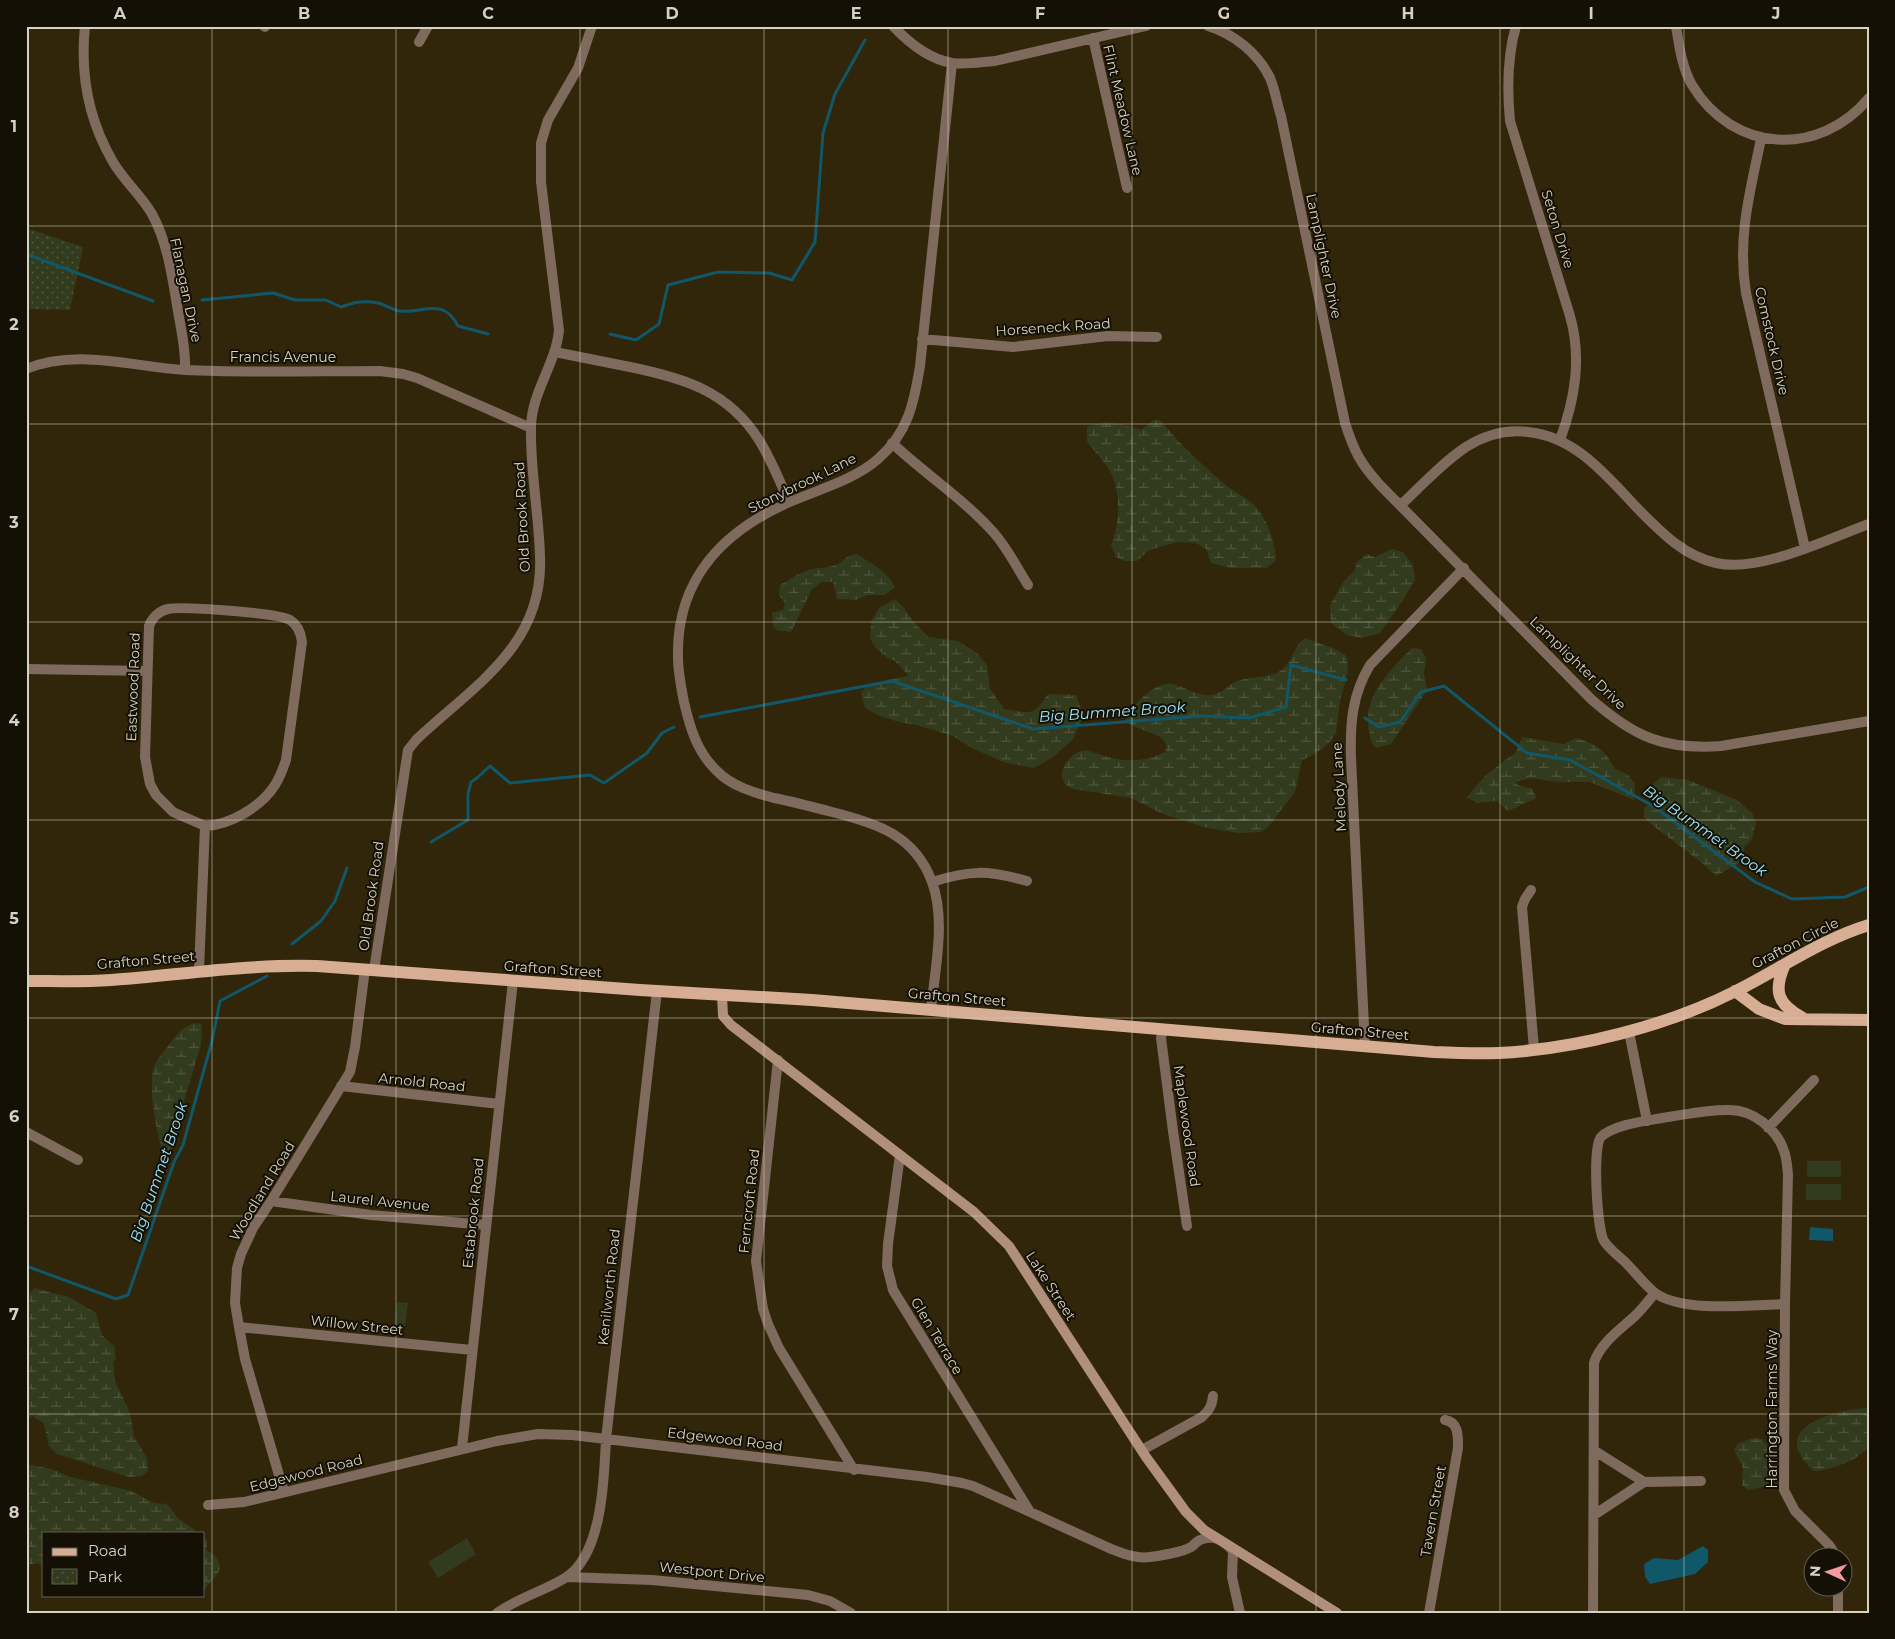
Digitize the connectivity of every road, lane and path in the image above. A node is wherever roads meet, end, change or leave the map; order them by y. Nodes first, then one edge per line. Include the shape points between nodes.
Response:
1 (84, 26) edge
2 (428, 26) edge
3 (592, 26) edge
4 (892, 26) edge
5 (1146, 26) edge
6 (1208, 26) edge
7 (1516, 26) edge
8 (1676, 26) edge
9 (1093, 38) junction
10 (419, 42) dead end
11 (952, 63) junction
12 (1869, 98) edge
13 (1761, 139) junction
14 (1127, 188) dead end
15 (1156, 337) dead end
16 (922, 339) junction
17 (555, 352) junction
18 (26, 369) edge
19 (185, 370) junction
20 (530, 428) junction
21 (1560, 440) junction
22 (892, 443) junction
23 (789, 502) junction
24 (1401, 505) junction
25 (1869, 524) edge
26 (1805, 548) junction
27 (1464, 568) junction
28 (1028, 585) dead end
29 (26, 669) edge
30 (147, 671) junction
31 (1869, 721) edge
32 (205, 826) junction
33 (1027, 881) dead end
34 (932, 882) junction
35 (1531, 890) dead end
36 (1869, 925) edge
37 (1785, 964) junction
38 (199, 970) junction
39 (370, 970) junction
40 (26, 981) edge
41 (513, 982) junction
42 (656, 991) junction
43 (1735, 991) junction
44 (722, 995) junction
45 (931, 1009) junction
46 (1806, 1019) junction
47 (1869, 1020) edge
48 (1163, 1029) junction
49 (1629, 1032) junction
50 (1365, 1047) junction
51 (1534, 1049) junction
52 (778, 1060) junction
53 (1814, 1080) dead end
54 (341, 1086) junction
55 (499, 1104) junction
56 (1647, 1121) junction
57 (1768, 1128) junction
58 (26, 1132) edge
59 (900, 1155) junction
60 (78, 1160) dead end
61 (271, 1201) junction
62 (486, 1225) junction
63 (1187, 1226) dead end
64 (1655, 1293) junction
65 (1785, 1304) junction
66 (238, 1327) junction
67 (472, 1350) junction
68 (1213, 1396) dead end
69 (1445, 1420) dead end
70 (606, 1439) junction
71 (462, 1448) junction
72 (1142, 1450) junction
73 (1595, 1451) junction
74 (854, 1470) junction
75 (1701, 1481) dead end
76 (1644, 1482) junction
77 (284, 1492) junction
78 (208, 1506) dead end
79 (1030, 1512) junction
80 (1594, 1515) junction
81 (1225, 1541) junction
82 (1830, 1546) edge
83 (567, 1577) junction
84 (1838, 1596) edge
85 (498, 1613) edge
86 (851, 1613) edge
87 (1240, 1613) edge
88 (1337, 1613) edge
89 (1429, 1613) edge
90 (1593, 1613) edge
91 (1838, 1613) edge

1 - 19 street, Flanagan Drive via 83,59 89,104 114,163 144,202 166,250
2 - 10 street
3 - 17 street, Old Brook Road via 578,68 548,120 541,142 541,182 559,330
4 - 11 street via 915,46
5 - 9 street
6 - 24 street, Lamplighter Drive via 1234,37 1253,54 1271,80 1345,423 1353,449 1367,471
7 - 21 street, Seton Drive via 1508,72 1510,120 1576,342 1573,394
8 - 13 street via 1684,66 1704,102 1723,120
9 - 11 street via 995,61
9 - 14 street, Flint Meadow Lane
11 - 16 street, Stonybrook Lane
12 - 13 street via 1847,119 1819,134 1798,139
13 - 26 street, Comstock Drive via 1743,228 1743,272
15 - 16 street, Horseneck Road via 1108,336 1013,347
16 - 22 street, Stonybrook Lane via 912,409
17 - 20 street, Old Brook Road via 537,398
17 - 23 street via 684,380 723,400 759,440
18 - 19 street, Francis Avenue via 77,359
19 - 20 street, Francis Avenue via 380,371 403,374
20 - 39 street, Old Brook Road via 540,556 540,580 534,606 528,623 507,654 408,750
21 - 24 street via 1522,431 1501,432 1485,438 1456,455
21 - 26 street via 1592,463 1664,536 1694,555 1717,563 1741,565
22 - 23 street, Stonybrook Lane via 865,469
22 - 28 street via 970,508 1005,548
23 - 34 street, Stonybrook Lane via 739,530 709,560 693,586 683,617 678,656 679,676 693,735 718,773 736,785 868,822 893,834 914,851
24 - 27 street, Lamplighter Drive
25 - 26 street
27 - 31 street, Lamplighter Drive via 1591,699 1619,722 1651,739 1683,747 1721,746
27 - 50 street, Melody Lane via 1377,656 1365,674 1353,703 1351,758
29 - 30 street
30 - 32 street, Eastwood Road via 145,757 150,784 173,812
30 - 32 street, Eastwood Road via 149,626 154,617 168,609 280,616 294,622 301,634 286,760 281,774 274,787 252,808 224,823
32 - 38 street
33 - 34 street via 974,872
34 - 45 street, Stonybrook Lane via 937,898 938,924
35 - 51 street via 1522,907
36 - 37 main road, Grafton Circle
37 - 43 main road, Grafton Circle
37 - 46 main road via 1778,987 1781,1001 1790,1011
38 - 39 main road, Grafton Street via 279,965
38 - 40 main road, Grafton Street via 109,980
39 - 41 main road, Grafton Street
39 - 54 street, Woodland Road via 350,1072
41 - 42 main road, Grafton Street
41 - 55 street, Estabrook Road
42 - 44 main road, Grafton Street
42 - 70 street, Kenilworth Road
43 - 46 main road via 1768,1013 1785,1019
43 - 49 main road, Grafton Street
44 - 45 main road, Grafton Street
44 - 52 street, Lake Street via 725,1019
45 - 48 main road, Grafton Street
46 - 47 main road
48 - 50 main road, Grafton Street
48 - 63 street, Maplewood Road via 1161,1038
49 - 51 main road, Grafton Street
49 - 56 street
50 - 51 main road, Grafton Street via 1498,1053
52 - 59 street, Lake Street
52 - 74 street, Ferncroft Road via 756,1260 763,1309 779,1348
53 - 57 street
54 - 55 street, Arnold Road
54 - 61 street, Woodland Road
55 - 62 street, Estabrook Road
56 - 57 street, Harrington Farms Way via 1730,1110 1750,1115
56 - 64 street, Harrington Farms Way via 1615,1129 1599,1139 1596,1150 1598,1209 1603,1240
57 - 65 street, Harrington Farms Way via 1780,1141 1787,1162
58 - 60 street
59 - 72 street, Lake Street via 974,1212 1009,1246
59 - 79 street, Glen Terrace via 888,1244 887,1266 893,1290
61 - 62 street, Laurel Avenue via 371,1215
61 - 66 street, Woodland Road via 253,1228 237,1268 235,1303
62 - 67 street, Estabrook Road
64 - 65 street, Harrington Farms Way via 1672,1302 1697,1306
64 - 73 street via 1608,1341 1595,1360
65 - 82 street, Harrington Farms Way via 1784,1490 1796,1511
66 - 67 street, Willow Street
66 - 77 street, Woodland Road
67 - 71 street, Estabrook Road
68 - 72 street via 1209,1411 1202,1417
69 - 89 street, Tavern Street via 1456,1427 1458,1448
70 - 71 street, Edgewood Road via 538,1434
70 - 74 street, Edgewood Road
70 - 83 street, Kenilworth Road via 596,1530 583,1559
71 - 77 street, Edgewood Road
72 - 81 street, Lake Street via 1186,1512 1204,1530
73 - 76 street
73 - 80 street
74 - 79 street, Edgewood Road via 962,1483
75 - 76 street
76 - 80 street
77 - 78 street, Edgewood Road via 244,1502
79 - 81 street, Edgewood Road via 1109,1548 1138,1557 1190,1548 1198,1540 1212,1537
80 - 90 street
81 - 87 street via 1233,1551 1232,1577
81 - 88 street, Lake Street
83 - 85 street
83 - 86 street, Westport Drive via 652,1580 808,1595 830,1601
84 - 91 street

